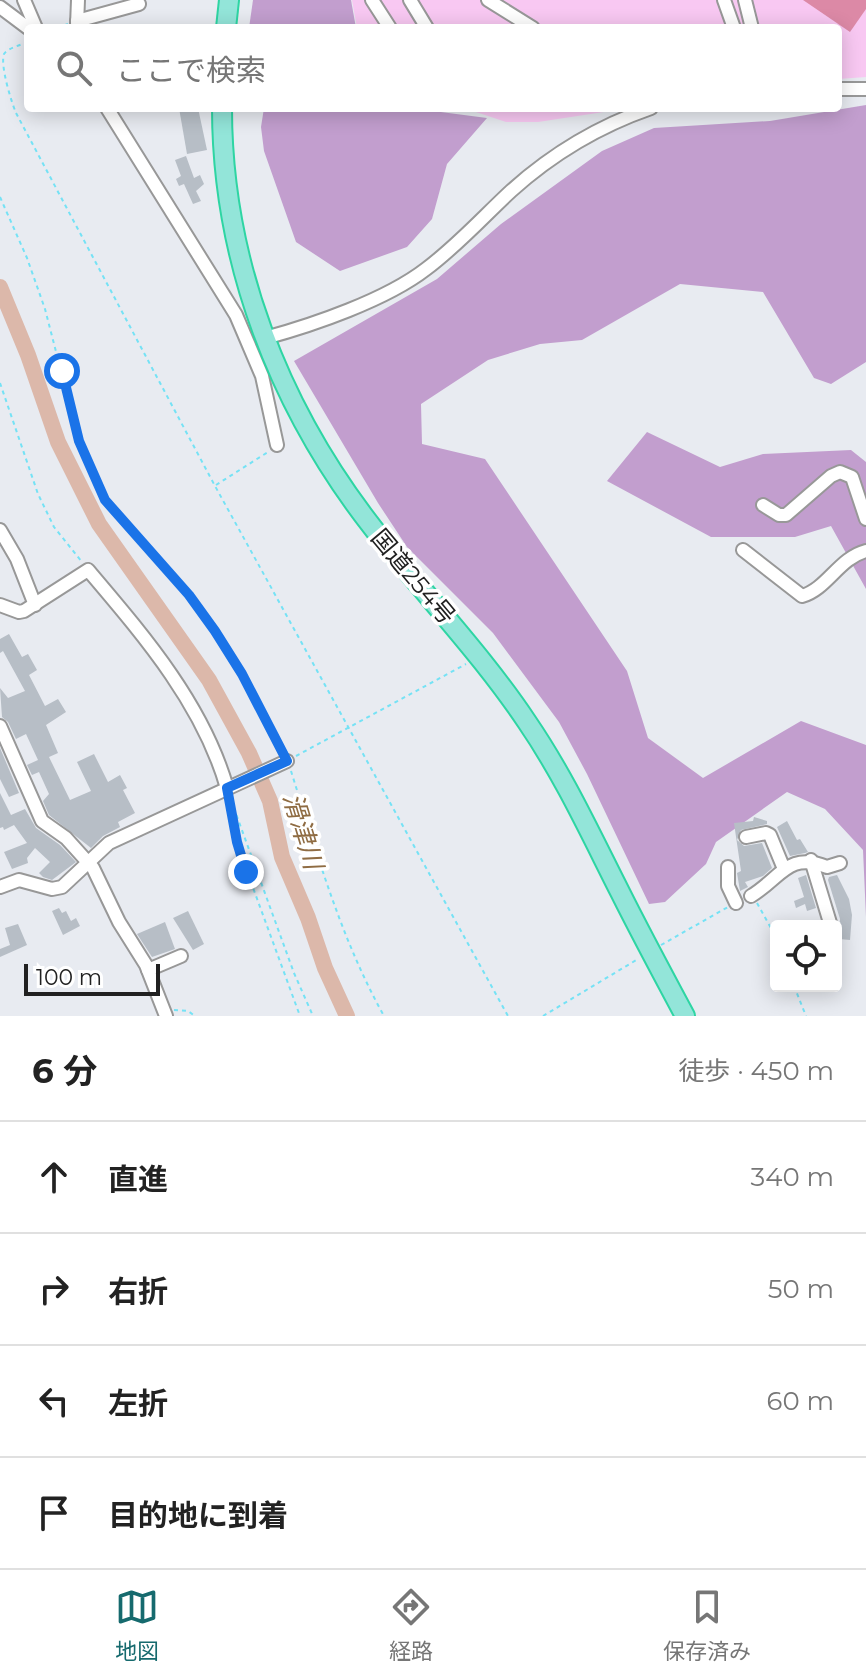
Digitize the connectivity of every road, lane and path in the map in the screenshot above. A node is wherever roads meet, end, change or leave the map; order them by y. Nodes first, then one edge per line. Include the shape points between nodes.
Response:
1 (24, 0) edge
2 (78, 0) edge
3 (229, 0) edge
4 (372, 0) edge
5 (410, 0) edge
6 (488, 0) edge
7 (724, 0) edge
8 (745, 0) edge
9 (139, 4) dead end
10 (0, 7) edge
11 (34, 24) edge
12 (77, 24) edge
13 (226, 24) edge
14 (387, 24) edge
15 (425, 24) edge
16 (527, 24) edge
17 (733, 24) edge
18 (751, 24) edge
19 (24, 25) edge
20 (24, 44) edge
21 (842, 89) edge
22 (866, 89) edge
23 (109, 112) edge
24 (222, 112) edge
25 (641, 112) edge
26 (0, 197) edge
27 (265, 338) junction
28 (0, 383) edge
29 (277, 445) joint
30 (215, 486) junction
31 (763, 505) dead end
32 (866, 519) edge
33 (0, 530) edge
34 (743, 550) dead end
35 (866, 551) edge
36 (88, 570) junction
37 (0, 605) edge
38 (35, 605) junction
39 (479, 656) junction
40 (0, 726) edge
41 (349, 728) junction
42 (3, 743) edge
43 (286, 761) junction
44 (229, 788) junction
45 (746, 837) dead end
46 (811, 860) junction
47 (87, 862) junction
48 (840, 863) dead end
49 (728, 867) dead end
50 (784, 869) junction
51 (0, 887) edge
52 (751, 896) joint
53 (736, 903) joint
54 (829, 920) edge
55 (770, 926) edge
56 (650, 951) junction
57 (181, 956) dead end
58 (148, 970) junction
59 (796, 992) edge
60 (165, 1013) edge
61 (195, 1016) edge
62 (300, 1016) edge
63 (313, 1016) edge
64 (384, 1016) edge
65 (508, 1016) edge
66 (543, 1016) edge
67 (685, 1016) edge
68 (806, 1016) edge

1 - 11 street
2 - 12 street
3 - 13 highway
4 - 14 street
5 - 15 street
6 - 16 street
7 - 17 street
8 - 18 street
9 - 12 street
10 - 19 street
20 - 30 path via 1,58 16,113
21 - 22 street
23 - 29 street via 236,315 262,376
24 - 27 highway, 国道254号 via 235,231
25 - 27 street via 561,152 404,283 309,325
26 - 43 path via 36,284 79,441 105,500 215,631
27 - 39 highway, 国道254号 via 301,419 333,474
28 - 36 path via 54,527
29 - 30 path
30 - 41 path
31 - 32 street via 786,515 840,472 852,477
33 - 38 street
34 - 35 street via 802,596
36 - 38 street
36 - 44 street via 171,674 200,721
37 - 38 street via 19,612
39 - 41 path
39 - 56 highway, 国道254号 via 553,763
40 - 42 street
41 - 43 path
41 - 65 path
42 - 47 street via 42,821
43 - 44 street
43 - 64 path via 324,876
44 - 47 street via 109,843
45 - 50 street via 770,835
46 - 48 street via 827,867
46 - 50 street
46 - 54 street
47 - 51 street via 57,888 19,880
47 - 58 street
49 - 53 street via 728,886
50 - 52 street
52 - 55 path
53 - 56 path
56 - 66 path
56 - 67 highway, 国道254号
57 - 58 street
58 - 60 street
59 - 68 path
60 - 61 path via 181,1010
62 - 63 path via 246,872 231,799

